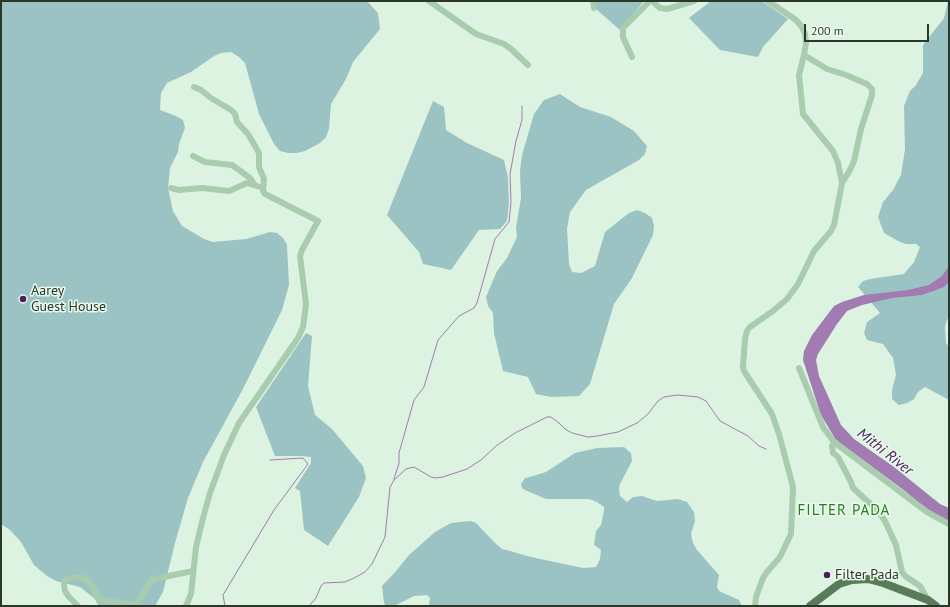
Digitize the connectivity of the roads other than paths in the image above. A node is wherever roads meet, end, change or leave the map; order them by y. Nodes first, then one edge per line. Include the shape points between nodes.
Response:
1 (430, 1) edge
2 (651, 1) edge
3 (694, 1) edge
4 (768, 1) edge
5 (804, 55) junction
6 (632, 57) dead end
7 (528, 65) dead end
8 (194, 87) dead end
9 (193, 156) dead end
10 (842, 183) junction
11 (254, 184) junction
12 (171, 188) dead end
13 (263, 188) junction
14 (799, 368) dead end
15 (836, 443) junction
16 (949, 524) edge
17 (193, 571) junction
18 (928, 600) junction
19 (78, 606) edge
20 (186, 606) edge
21 (754, 606) edge
22 (810, 606) edge
23 (936, 606) edge

1 - 7 street via 476,34 507,47
2 - 3 street via 660,8 668,9
2 - 6 street via 623,28 622,37
4 - 5 street via 802,27 806,34
5 - 10 street via 799,75 803,114 833,151
5 - 10 street via 827,69 867,84 872,89 854,161
8 - 13 street via 235,114 237,122 260,153 259,166 264,179
9 - 11 street via 205,162 232,165
10 - 21 street via 831,231 814,251 798,284 787,299 750,327 745,339 744,371 772,414 793,486 791,534 780,557 763,578
11 - 12 street via 247,183 229,191
11 - 13 street
13 - 17 street via 265,194 318,221 300,256 306,294 303,327 239,423 229,444 210,493 196,547
14 - 15 street via 822,427
15 - 16 street via 927,512
15 - 18 street via 832,446 834,453 853,488 877,510 885,522 896,545 902,572 920,586
17 - 19 street via 154,579 138,602 133,605 98,598 86,579 67,579 65,590
17 - 20 street via 191,594
18 - 22 main road via 868,579 838,584
18 - 23 main road

